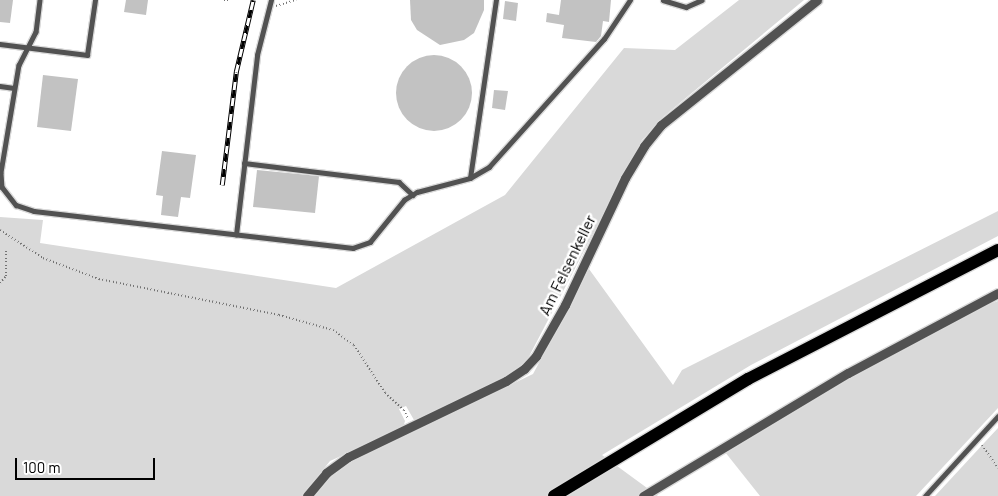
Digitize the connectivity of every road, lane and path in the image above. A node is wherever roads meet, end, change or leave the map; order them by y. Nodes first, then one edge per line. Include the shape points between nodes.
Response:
1 (40, 0) edge
2 (95, 0) edge
3 (224, 0) edge
4 (228, 0) edge
5 (271, 0) edge
6 (296, 0) edge
7 (496, 0) edge
8 (630, 0) edge
9 (663, 0) edge
10 (702, 0) edge
11 (817, 0) edge
12 (273, 6) dead end
13 (0, 44) edge
14 (26, 47) junction
15 (0, 86) edge
16 (14, 88) junction
17 (0, 136) edge
18 (6, 137) junction
19 (244, 163) junction
20 (470, 178) junction
21 (413, 195) junction
22 (0, 230) edge
23 (236, 235) junction
24 (6, 248) dead end
25 (998, 250) edge
26 (0, 283) edge
27 (998, 294) edge
28 (998, 416) edge
29 (412, 428) junction
30 (977, 439) junction
31 (998, 468) edge
32 (307, 496) edge
33 (554, 496) edge
34 (643, 496) edge
35 (925, 496) edge

1 - 14 lane via 36,32
2 - 14 lane via 87,55
3 - 4 path
5 - 19 lane via 256,55
6 - 12 path
7 - 20 lane
8 - 20 lane via 604,39 508,149 489,167
9 - 10 lane via 686,6
11 - 29 street, Am Felsenkeller via 661,125 644,146 625,178 565,306 536,356 524,369
13 - 14 lane
14 - 16 lane
15 - 16 lane
16 - 18 lane
17 - 18 lane
18 - 23 lane via 2,187 7,197 25,209
19 - 21 lane via 399,182
19 - 23 lane
20 - 21 lane
21 - 23 lane via 404,200 370,242 360,247
22 - 29 path via 43,258 98,279 279,315 333,330 354,345 385,393 404,410
24 - 26 path via 6,276
25 - 33 main road via 748,379
27 - 34 street via 848,373
28 - 30 lane
29 - 32 street, Am Felsenkeller via 348,457 326,473
30 - 31 path
30 - 35 lane

